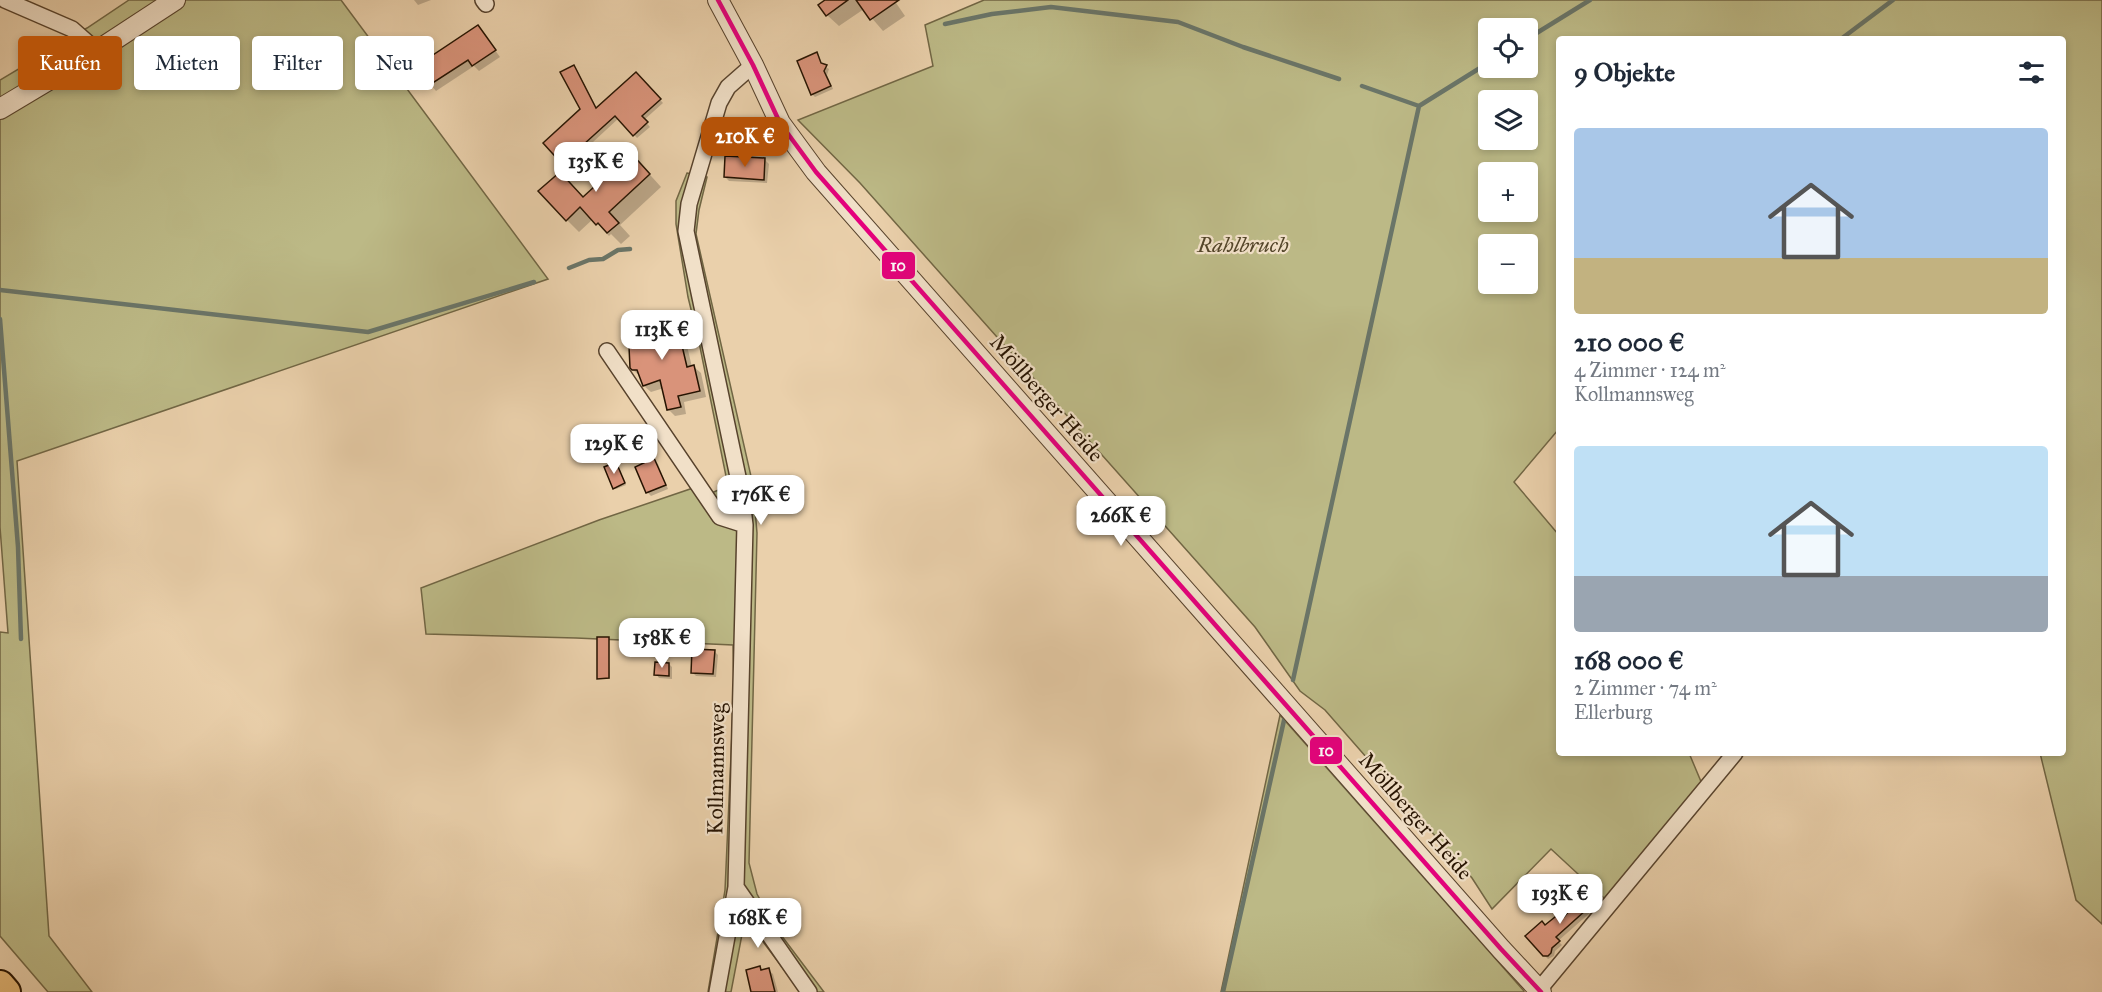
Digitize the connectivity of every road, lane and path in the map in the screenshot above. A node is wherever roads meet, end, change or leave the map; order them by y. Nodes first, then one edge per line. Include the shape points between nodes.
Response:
1 (5, 0) edge
2 (175, 0) edge
3 (718, 0) edge
4 (80, 36) edge
5 (120, 36) edge
6 (753, 65) junction
7 (33, 90) edge
8 (0, 110) edge
9 (607, 351) dead end
10 (745, 525) junction
11 (1733, 756) edge
12 (736, 887) junction
13 (0, 985) edge
14 (1539, 991) edge
15 (6, 992) edge
16 (717, 992) edge
17 (809, 992) edge

1 - 4 street
2 - 5 street
3 - 6 street, Möllberger Heide
6 - 10 street, Kollmannsweg via 728,87 719,103 689,204 686,231
6 - 14 street, Möllberger Heide via 780,123 816,172
7 - 8 street
9 - 10 street via 720,517
10 - 12 street, Kollmannsweg
11 - 14 street
12 - 16 street, Kollmannsweg
12 - 17 street
13 - 15 highway

